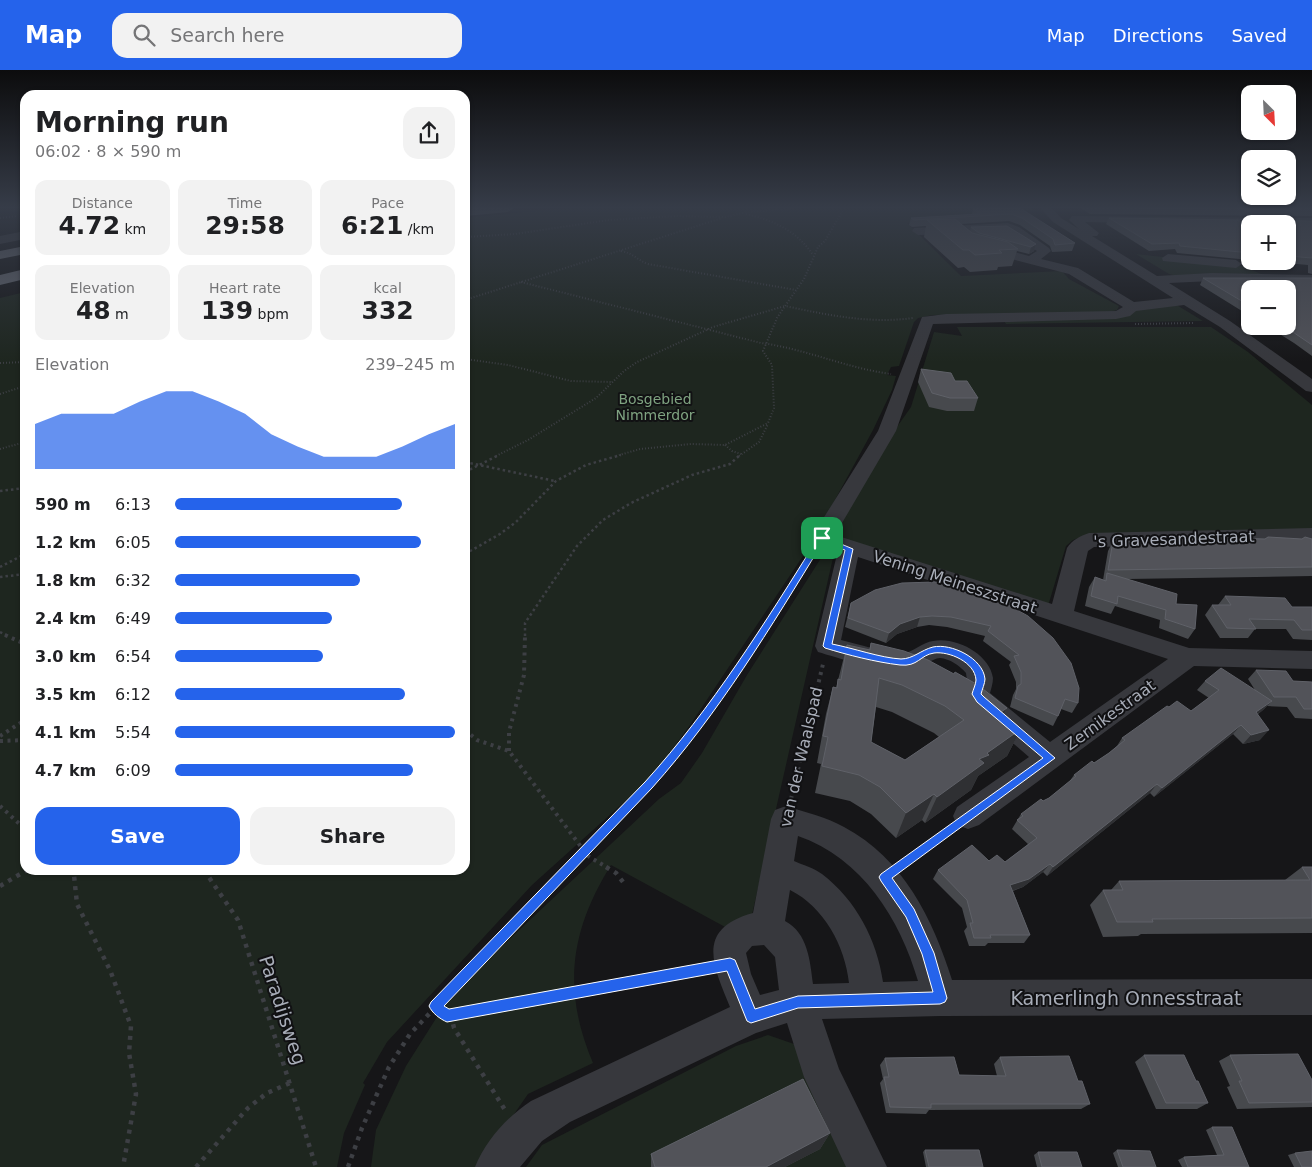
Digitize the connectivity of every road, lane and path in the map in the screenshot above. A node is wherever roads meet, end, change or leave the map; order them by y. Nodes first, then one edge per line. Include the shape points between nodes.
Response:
1 (593, 259) edge
2 (637, 259) edge
3 (811, 259) edge
4 (1029, 259) edge
5 (1119, 259) edge
6 (1183, 259) edge
7 (1032, 260) joint
8 (1296, 267) edge
9 (20, 275) edge
10 (1275, 278) junction
11 (1312, 279) edge
12 (0, 280) edge
13 (1155, 280) junction
14 (521, 282) junction
15 (20, 285) edge
16 (0, 289) edge
17 (796, 290) junction
18 (470, 298) edge
19 (1181, 301) junction
20 (785, 306) junction
21 (1132, 307) junction
22 (927, 320) junction
23 (707, 330) junction
24 (765, 343) junction
25 (470, 360) edge
26 (20, 362) edge
27 (0, 364) edge
28 (906, 376) junction
29 (612, 382) junction
30 (1312, 387) edge
31 (20, 388) edge
32 (0, 394) edge
33 (768, 423) junction
34 (20, 443) edge
35 (725, 445) junction
36 (0, 449) edge
37 (741, 454) junction
38 (470, 463) edge
39 (476, 465) junction
40 (470, 469) edge
41 (556, 481) junction
42 (20, 489) edge
43 (0, 491) edge
44 (1312, 535) edge
45 (822, 538) junction
46 (849, 549) junction
47 (470, 551) edge
48 (20, 557) edge
49 (0, 567) edge
50 (20, 575) edge
51 (0, 577) edge
52 (1061, 616) junction
53 (0, 632) edge
54 (20, 642) edge
55 (828, 646) junction
56 (1189, 658) junction
57 (1312, 660) edge
58 (20, 723) edge
59 (470, 734) edge
60 (0, 736) edge
61 (20, 740) edge
62 (0, 741) edge
63 (510, 751) junction
64 (1050, 758) junction
65 (0, 806) edge
66 (968, 816) joint
67 (786, 819) junction
68 (20, 824) edge
69 (584, 851) junction
70 (777, 868) junction
71 (20, 874) edge
72 (74, 875) edge
73 (207, 875) edge
74 (884, 877) junction
75 (623, 882) dead end
76 (0, 886) edge
77 (767, 930) junction
78 (730, 964) junction
79 (1312, 997) edge
80 (940, 998) junction
81 (868, 999) junction
82 (798, 1002) junction
83 (435, 1006) junction
84 (451, 1016) junction
85 (751, 1016) junction
86 (290, 1083) junction
87 (520, 1134) junction
88 (123, 1167) edge
89 (196, 1167) edge
90 (316, 1167) edge
91 (348, 1167) edge
92 (495, 1167) edge
93 (867, 1167) edge

1 - 14 path
2 - 17 path via 648,264
3 - 17 path
4 - 7 street
5 - 13 street
6 - 10 street via 1241,264
7 - 21 street via 1073,271
8 - 11 street
9 - 12 highway
10 - 11 street
10 - 13 street
13 - 19 street
14 - 18 path
14 - 23 path
15 - 16 highway
17 - 20 path
19 - 21 street
19 - 30 street via 1251,342
20 - 22 path via 841,318
20 - 23 path
20 - 24 path
21 - 22 street via 1116,315
22 - 28 street
23 - 24 path
23 - 29 path via 637,362
24 - 28 path via 801,350 875,373
24 - 33 path via 763,350 772,365 774,408
25 - 29 path via 508,365 571,381
26 - 27 path
28 - 45 street via 883,438
29 - 39 path via 596,398 571,414 528,440
31 - 32 path
33 - 35 path
33 - 37 path via 759,442
34 - 36 path
35 - 37 path
35 - 41 path via 691,444 640,449 586,465
37 - 63 path via 730,464 692,475 631,502 603,520 577,546 525,623 524,675 509,732
38 - 39 path
39 - 40 path
39 - 41 path
41 - 47 path via 516,522
42 - 43 path
44 - 52 street, 's Gravesandestraat via 1089,540 1078,548
45 - 46 street, Vening Meineszstraat
45 - 69 path via 762,634 680,750
46 - 52 street, Vening Meineszstraat
46 - 55 street
48 - 49 path
50 - 51 path
52 - 56 street, Vening Meineszstraat
53 - 54 path
55 - 64 street via 901,662 915,660 936,649 951,651 965,658 975,667 980,679 977,694 980,700
55 - 67 path, van der Waalspad
56 - 57 street
56 - 64 street, Zernikestraat
58 - 60 path
59 - 63 path via 477,740
61 - 62 path
63 - 69 path
64 - 66 street, Zernikestraat
65 - 68 path
66 - 74 path
67 - 70 street, van der Waalspad
67 - 74 street via 831,835
69 - 75 path via 616,873
69 - 83 path
70 - 77 street, van der Waalspad
70 - 81 street via 810,884 837,910 854,936 864,967
71 - 76 path
72 - 88 path via 77,904 110,970 131,1026 129,1053 136,1094
73 - 86 path, Paradijsweg via 238,920
74 - 80 street via 910,913 928,953
77 - 78 street via 753,929 741,933 732,942
77 - 82 street via 778,935 792,954
78 - 84 path
78 - 85 street
79 - 80 street, Kamerlingh Onnesstraat
80 - 81 street, Kamerlingh Onnesstraat
81 - 82 street, Kamerlingh Onnesstraat
82 - 85 street, Kamerlingh Onnesstraat
82 - 93 street via 823,1077
83 - 84 path
83 - 91 path via 410,1034 388,1067
84 - 87 path via 454,1028
85 - 87 street, Kamerlingh Onnesstraat via 556,1108
86 - 89 path via 267,1093 248,1108
86 - 90 path, Paradijsweg
87 - 92 street, Kamerlingh Onnesstraat

